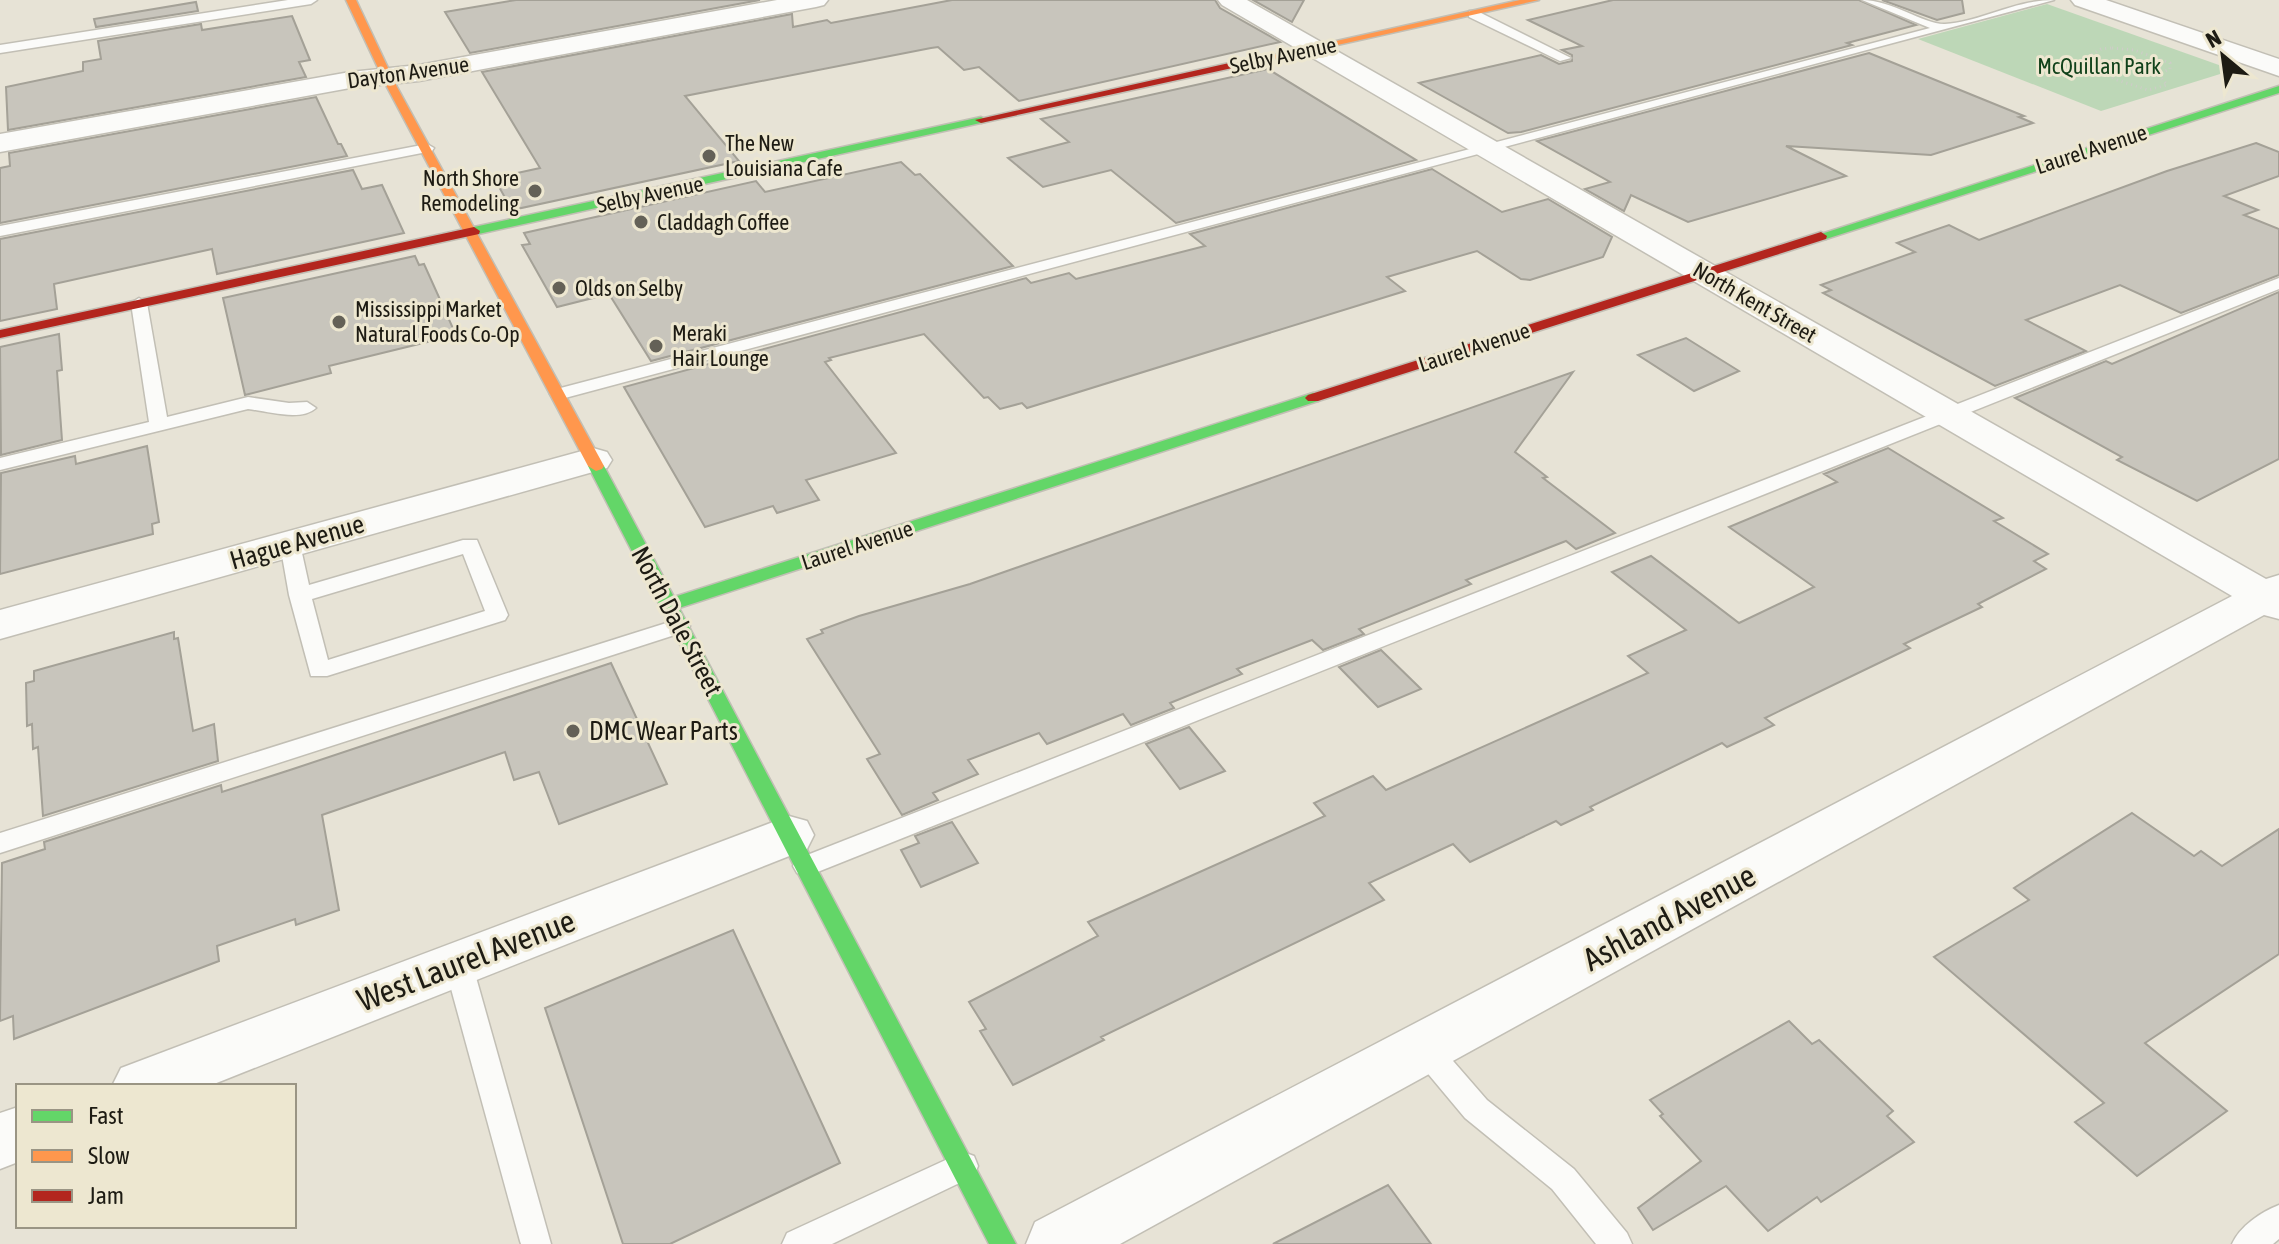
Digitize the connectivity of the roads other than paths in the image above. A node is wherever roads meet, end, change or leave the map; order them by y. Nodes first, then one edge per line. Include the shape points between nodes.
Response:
1 (311, 0) edge
2 (351, 0) edge
3 (816, 0) edge
4 (1230, 0) edge
5 (1534, 0) edge
6 (1868, 0) edge
7 (2048, 0) edge
8 (2083, 0) edge
9 (1473, 14) junction
10 (1942, 28) junction
11 (1315, 48) junction
12 (0, 49) edge
13 (1565, 58) dead end
14 (2279, 68) edge
15 (389, 76) junction
16 (2279, 89) edge
17 (0, 143) edge
18 (427, 148) junction
19 (1488, 149) junction
20 (0, 231) edge
21 (472, 231) junction
22 (1706, 272) junction
23 (2279, 283) edge
24 (139, 303) junction
25 (0, 334) edge
26 (559, 394) junction
27 (307, 408) dead end
28 (1950, 416) junction
29 (159, 424) junction
30 (593, 460) junction
31 (0, 464) edge
32 (290, 544) junction
33 (300, 595) junction
34 (2274, 597) edge
35 (674, 615) junction
36 (0, 625) edge
37 (0, 843) edge
38 (798, 851) junction
39 (458, 963) junction
40 (1424, 1048) junction
41 (147, 1084) edge
42 (963, 1166) junction
43 (2279, 1220) edge
44 (536, 1241) dead end
45 (798, 1244) edge
46 (1003, 1244) edge
47 (1058, 1244) edge
48 (1616, 1244) edge
49 (2248, 1244) edge

1 - 12 lane
2 - 15 street, North Dale Street via 379,65
3 - 15 street, Dayton Avenue
4 - 11 street, North Kent Street
5 - 9 street, Selby Avenue
6 - 10 lane
7 - 10 lane
8 - 14 street
9 - 11 street, Selby Avenue
9 - 13 lane
10 - 19 lane
11 - 19 street, North Kent Street
11 - 21 street, Selby Avenue
15 - 17 street, Dayton Avenue
15 - 18 street, North Dale Street
16 - 22 street, Laurel Avenue
18 - 20 lane
18 - 21 street, North Dale Street
19 - 22 street, North Kent Street
19 - 26 lane
21 - 24 street, Selby Avenue
21 - 26 street, North Dale Street
22 - 28 street, North Kent Street
22 - 35 street, Laurel Avenue
23 - 28 lane
24 - 25 street, Selby Avenue
24 - 29 lane
26 - 30 street, North Dale Street
27 - 29 lane via 248,403
28 - 34 street, North Kent Street
28 - 38 lane
29 - 31 lane
30 - 32 street, Hague Avenue
30 - 35 street, North Dale Street
32 - 33 lane
32 - 36 street, Hague Avenue
33 - 33 lane via 319,671 497,615 470,545
34 - 40 street, Ashland Avenue
35 - 37 lane
35 - 38 street, North Dale Street
38 - 39 street, West Laurel Avenue
38 - 42 street, North Dale Street
39 - 41 street, West Laurel Avenue
39 - 44 lane
40 - 47 street, Ashland Avenue
40 - 48 lane via 1476,1109 1563,1179
42 - 45 lane
42 - 46 street, North Dale Street
43 - 49 lane

